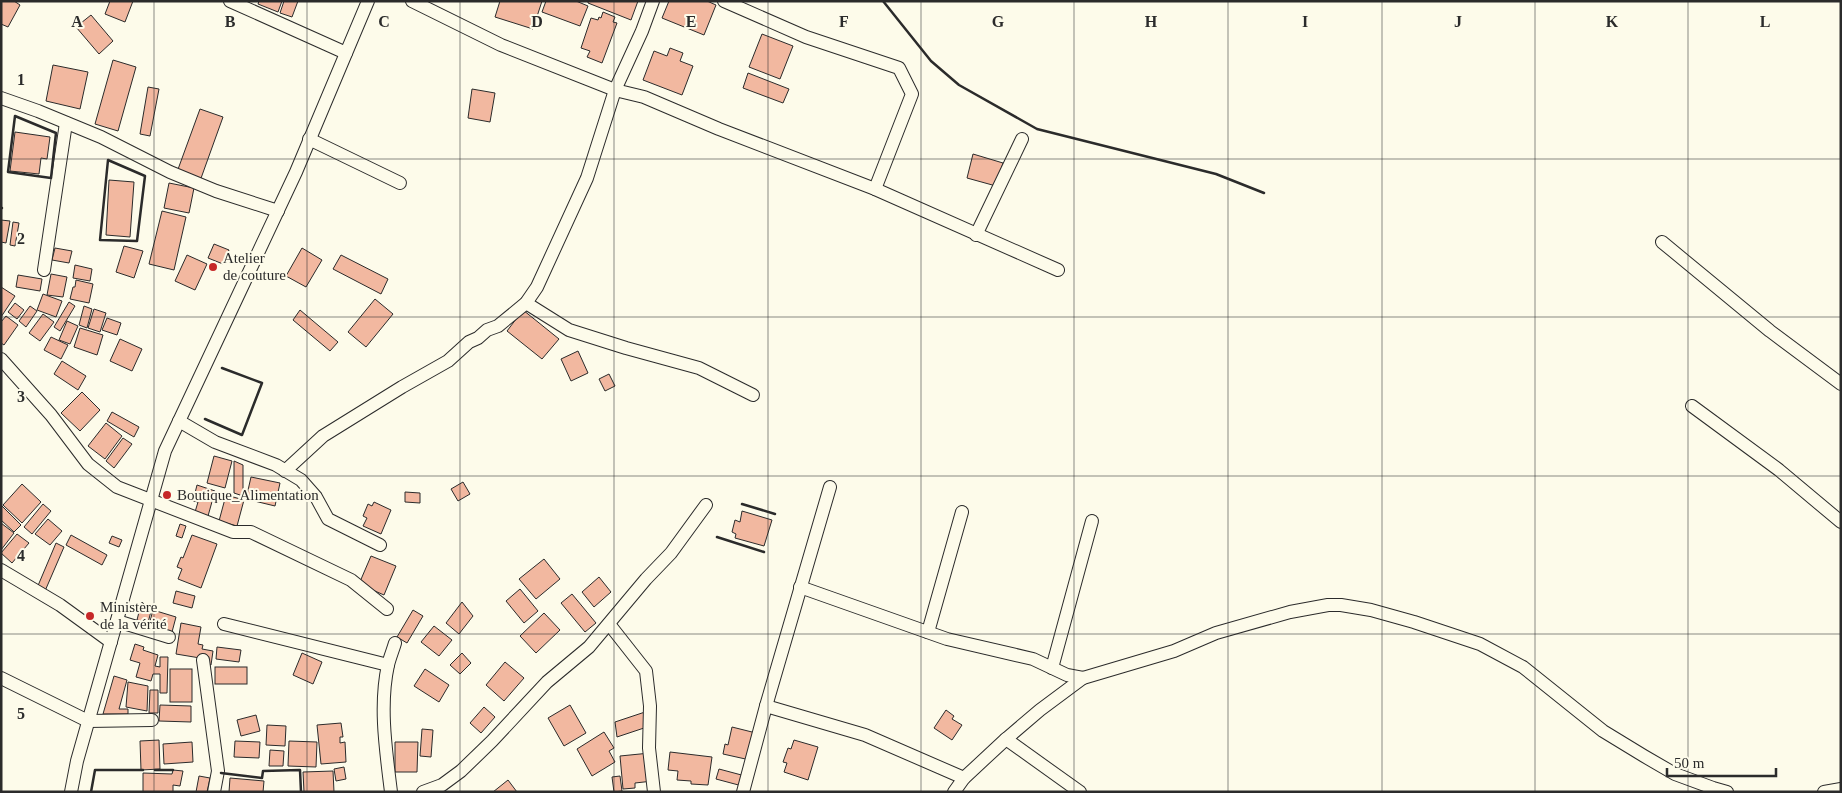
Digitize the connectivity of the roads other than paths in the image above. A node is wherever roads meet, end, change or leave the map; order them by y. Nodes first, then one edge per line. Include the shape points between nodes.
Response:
1 (230, 1) edge
2 (368, 1) edge
3 (412, 1) edge
4 (653, 1) edge
5 (724, 1) edge
6 (346, 53) junction
7 (615, 90) junction
8 (1, 98) edge
9 (66, 123) junction
10 (309, 139) junction
11 (1022, 139) dead end
12 (400, 183) dead end
13 (875, 189) junction
14 (278, 211) junction
15 (976, 235) junction
16 (1662, 242) dead end
17 (44, 270) dead end
18 (1058, 270) dead end
19 (526, 303) junction
20 (1, 360) edge
21 (1841, 384) edge
22 (753, 395) dead end
23 (1692, 406) dead end
24 (179, 421) junction
25 (285, 471) junction
26 (830, 487) dead end
27 (151, 502) junction
28 (706, 505) dead end
29 (962, 512) dead end
30 (1092, 521) dead end
31 (1841, 522) edge
32 (380, 545) dead end
33 (1, 570) edge
34 (800, 587) junction
35 (387, 609) dead end
36 (117, 621) junction
37 (224, 624) dead end
38 (609, 624) junction
39 (928, 632) junction
40 (169, 637) dead end
41 (111, 642) junction
42 (396, 643) dead end
43 (203, 660) dead end
44 (388, 665) junction
45 (1052, 668) junction
46 (1, 678) edge
47 (1083, 678) junction
48 (766, 706) junction
49 (152, 720) dead end
50 (88, 721) junction
51 (1006, 739) junction
52 (964, 778) junction
53 (445, 788) edge
54 (1841, 788) edge
55 (71, 792) edge
56 (214, 792) edge
57 (391, 792) edge
58 (423, 792) edge
59 (654, 792) edge
60 (743, 792) edge
61 (954, 792) edge
62 (1080, 792) edge
63 (1727, 792) edge
64 (1824, 792) edge

1 - 6 street
2 - 6 street
3 - 7 street via 501,45
4 - 7 street
5 - 13 street via 806,38 899,68 912,94
6 - 10 street
7 - 13 street via 644,97
7 - 19 street via 587,178 537,288
8 - 9 street
9 - 14 street via 179,176
9 - 17 street
10 - 12 street
10 - 14 street
11 - 15 street
13 - 15 street
14 - 24 street
15 - 18 street
16 - 21 street via 1770,331
19 - 22 street via 569,330 699,368
19 - 25 street via 498,326 469,342 448,361 323,436
20 - 27 street via 51,415 88,464 117,487
23 - 31 street via 1780,470
24 - 25 street via 215,442
24 - 27 street via 165,451
25 - 32 street via 301,480 316,497 328,519
26 - 34 street
27 - 35 street via 233,532 251,532 351,580
27 - 36 street
28 - 38 street via 671,553
29 - 39 street
30 - 45 street
33 - 41 street via 60,605
34 - 39 street
34 - 48 street
36 - 40 street
36 - 41 street
37 - 44 street
38 - 53 street via 589,647 547,682
38 - 59 street via 646,670
39 - 45 street via 1033,659
41 - 50 street
42 - 44 street
43 - 56 street via 218,771
44 - 57 street via 384,704
45 - 47 street
46 - 50 street
47 - 51 street
47 - 63 street via 1290,612 1328,605 1371,610 1480,644 1524,667 1603,731 1644,756 1675,774
48 - 52 street via 865,735
48 - 60 street
49 - 50 street
50 - 55 street
51 - 52 street
51 - 62 street
52 - 61 street
53 - 58 street
54 - 64 street

